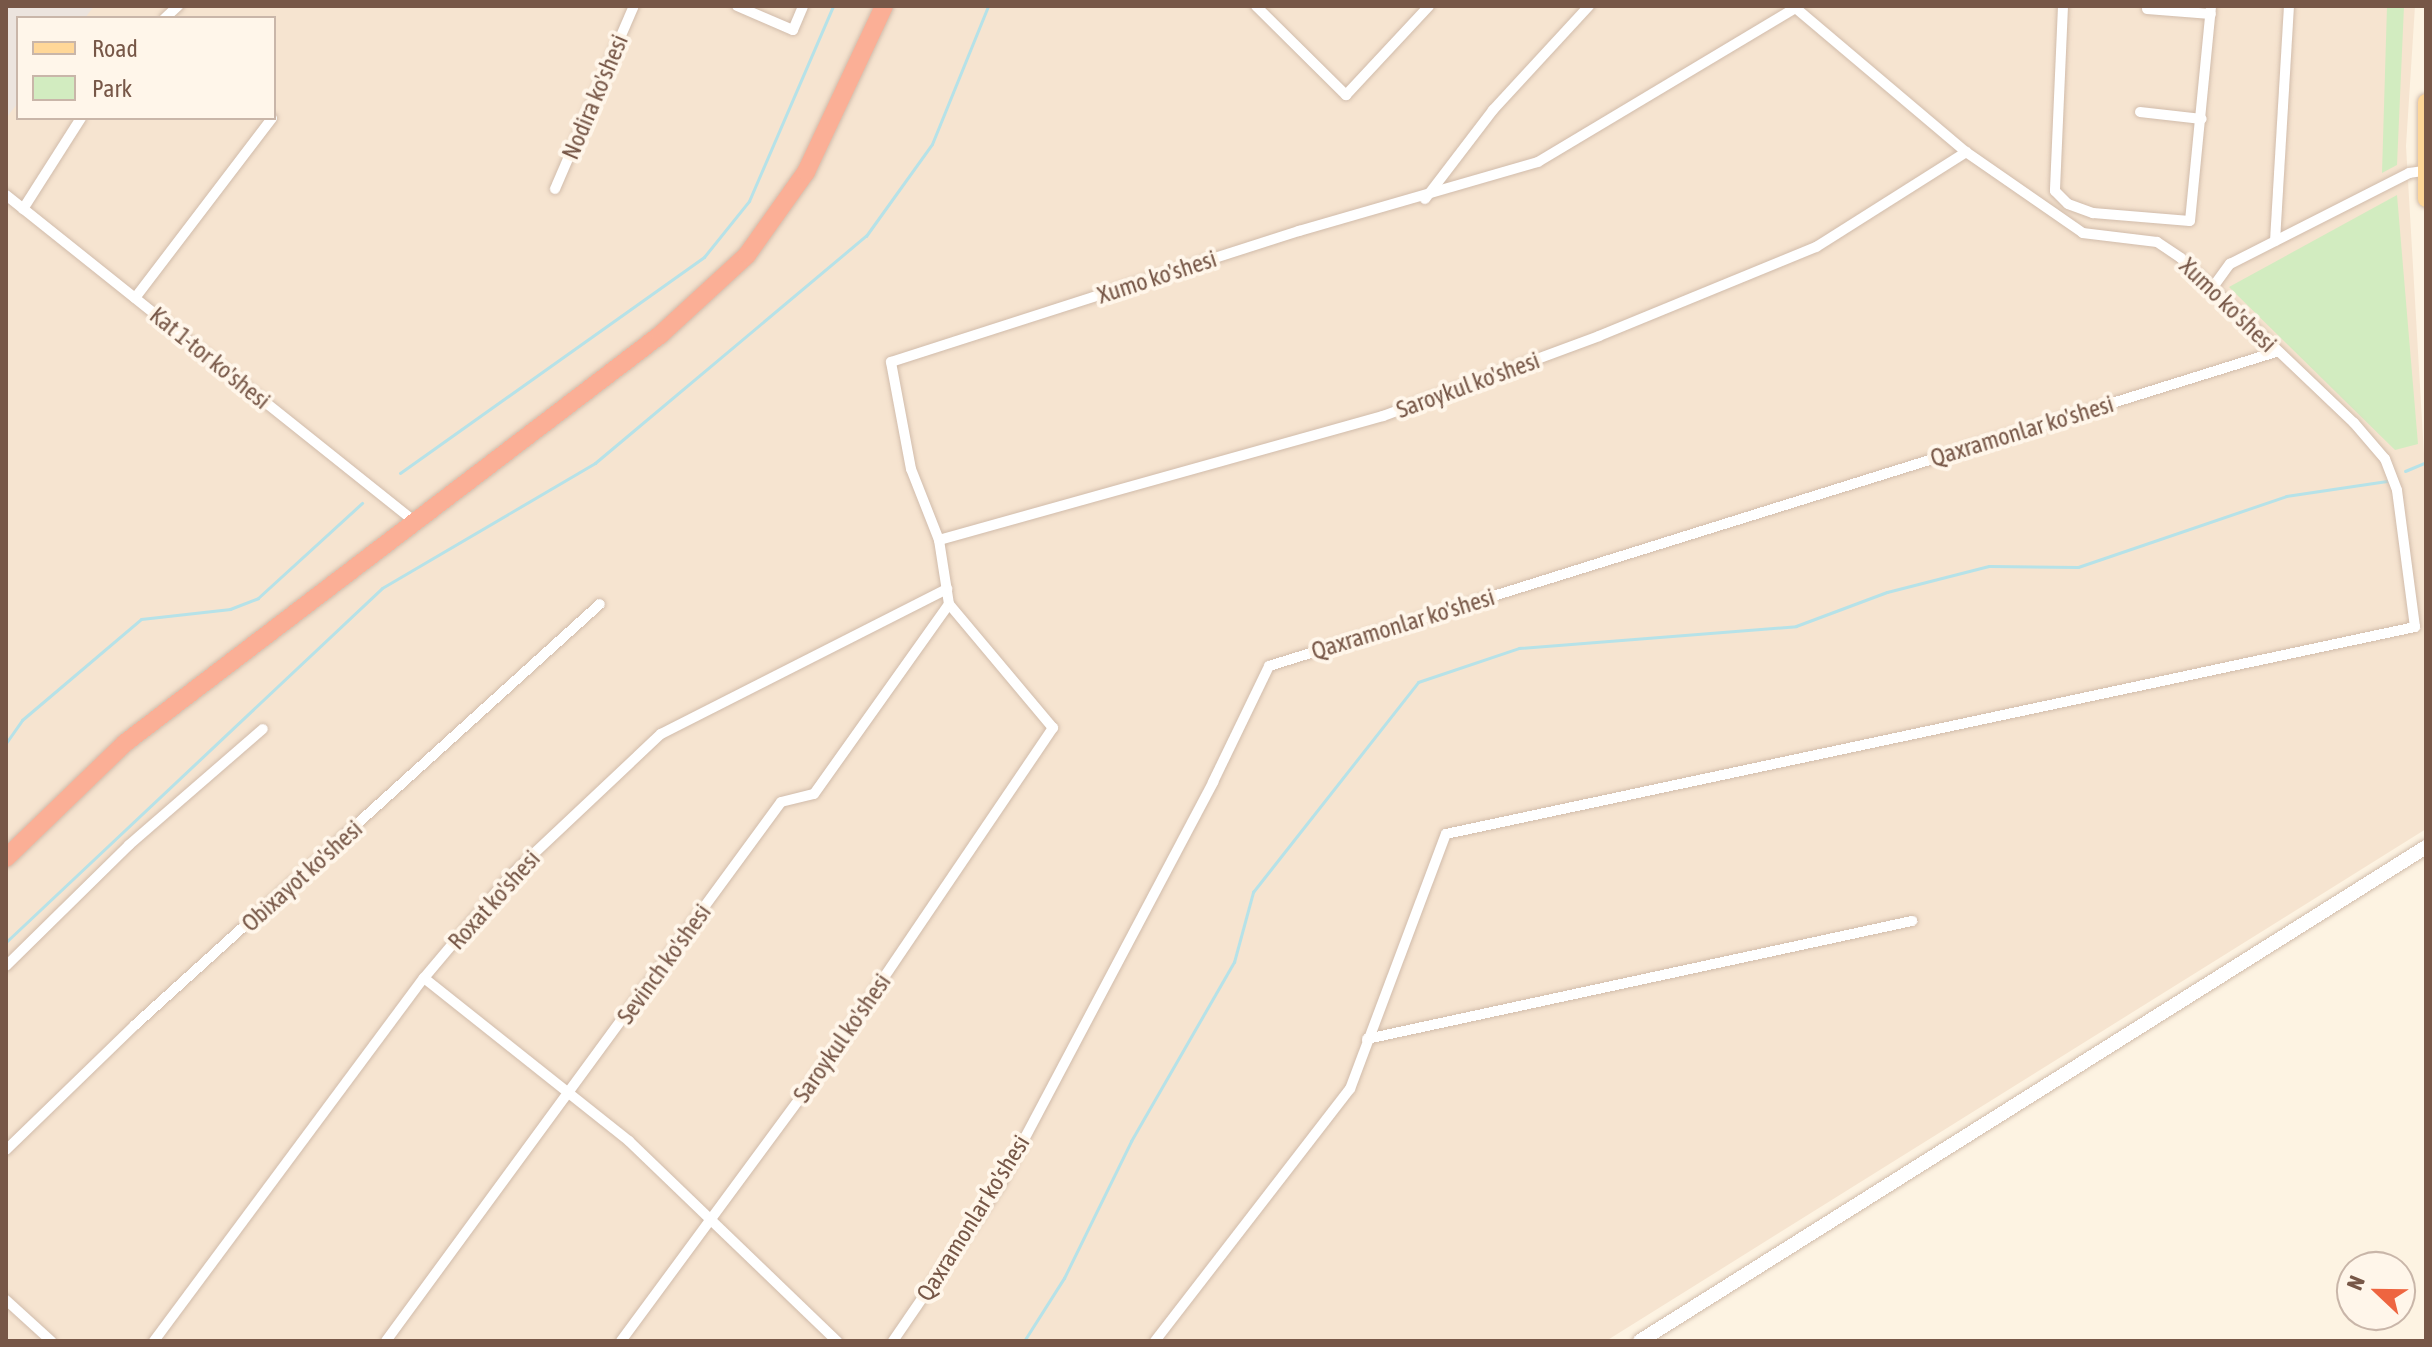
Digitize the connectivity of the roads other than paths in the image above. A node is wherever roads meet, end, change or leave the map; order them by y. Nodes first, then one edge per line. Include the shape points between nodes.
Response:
1 (634, 6) edge
2 (737, 6) edge
3 (803, 6) edge
4 (884, 6) edge
5 (1256, 6) edge
6 (1589, 6) edge
7 (2063, 6) edge
8 (2289, 6) edge
9 (1427, 7) edge
10 (1794, 7) edge
11 (2147, 9) dead end
12 (2211, 10) edge
13 (2426, 102) edge
14 (2140, 112) dead end
15 (2202, 119) junction
16 (80, 120) edge
17 (271, 120) edge
18 (1966, 152) junction
19 (2424, 171) edge
20 (555, 189) dead end
21 (6, 195) edge
22 (1425, 199) junction
23 (2426, 199) edge
24 (23, 209) junction
25 (2275, 241) junction
26 (2213, 287) junction
27 (135, 298) junction
28 (2276, 352) junction
29 (414, 521) junction
30 (939, 540) junction
31 (947, 589) junction
32 (600, 604) dead end
33 (949, 604) junction
34 (263, 729) dead end
35 (2426, 847) edge
36 (6, 858) edge
37 (1912, 921) dead end
38 (6, 966) edge
39 (424, 978) junction
40 (1367, 1039) junction
41 (571, 1093) junction
42 (6, 1150) edge
43 (712, 1219) junction
44 (6, 1300) edge
45 (51, 1341) edge
46 (154, 1341) edge
47 (386, 1341) edge
48 (621, 1341) edge
49 (837, 1341) edge
50 (893, 1341) edge
51 (1155, 1341) edge
52 (1640, 1341) edge

1 - 20 street, Nodira ko'shesi
2 - 3 street via 793,30
4 - 29 highway via 806,172 747,255 660,335
5 - 9 street via 1346,95
6 - 22 street via 1493,110
7 - 15 street via 2055,191 2068,204 2093,213 2190,221
8 - 25 street
10 - 18 street, Xumo ko'shesi
10 - 22 street, Xumo ko'shesi via 1538,162
11 - 12 street
12 - 15 street
13 - 19 main road
14 - 15 street
16 - 24 street
17 - 27 street
18 - 26 street, Xumo ko'shesi via 2083,233 2157,242
18 - 30 street, Saroykul ko'shesi via 1816,247 1599,336 1383,416
19 - 23 main road
19 - 25 street via 2409,173
21 - 24 street, Kat 1-tor ko'shesi
22 - 30 street, Xumo ko'shesi via 1299,231 891,362 911,469
24 - 27 street, Kat 1-tor ko'shesi
25 - 26 street via 2230,264
26 - 28 street, Xumo ko'shesi
27 - 29 street, Kat 1-tor ko'shesi
28 - 40 street, Xumo ko'shesi via 2385,459 2397,490 2415,627 1446,834
28 - 50 street, Qaxramonlar ko'shesi via 1269,666 1001,1183
29 - 36 highway via 125,743
30 - 31 street
31 - 33 street
31 - 39 street, Roxat ko'shesi via 661,734 509,877
32 - 42 street, Obixayot ko'shesi via 135,1025
33 - 41 street, Sevinch ko'shesi via 814,794 781,802
33 - 43 street, Saroykul ko'shesi via 1053,728 826,1063
34 - 38 street via 129,845
35 - 52 street
37 - 40 street
39 - 41 street
39 - 46 street, Roxat ko'shesi
40 - 51 street via 1350,1089
41 - 43 street
41 - 47 street, Sevinch ko'shesi
43 - 48 street, Saroykul ko'shesi
43 - 49 street
44 - 45 street

